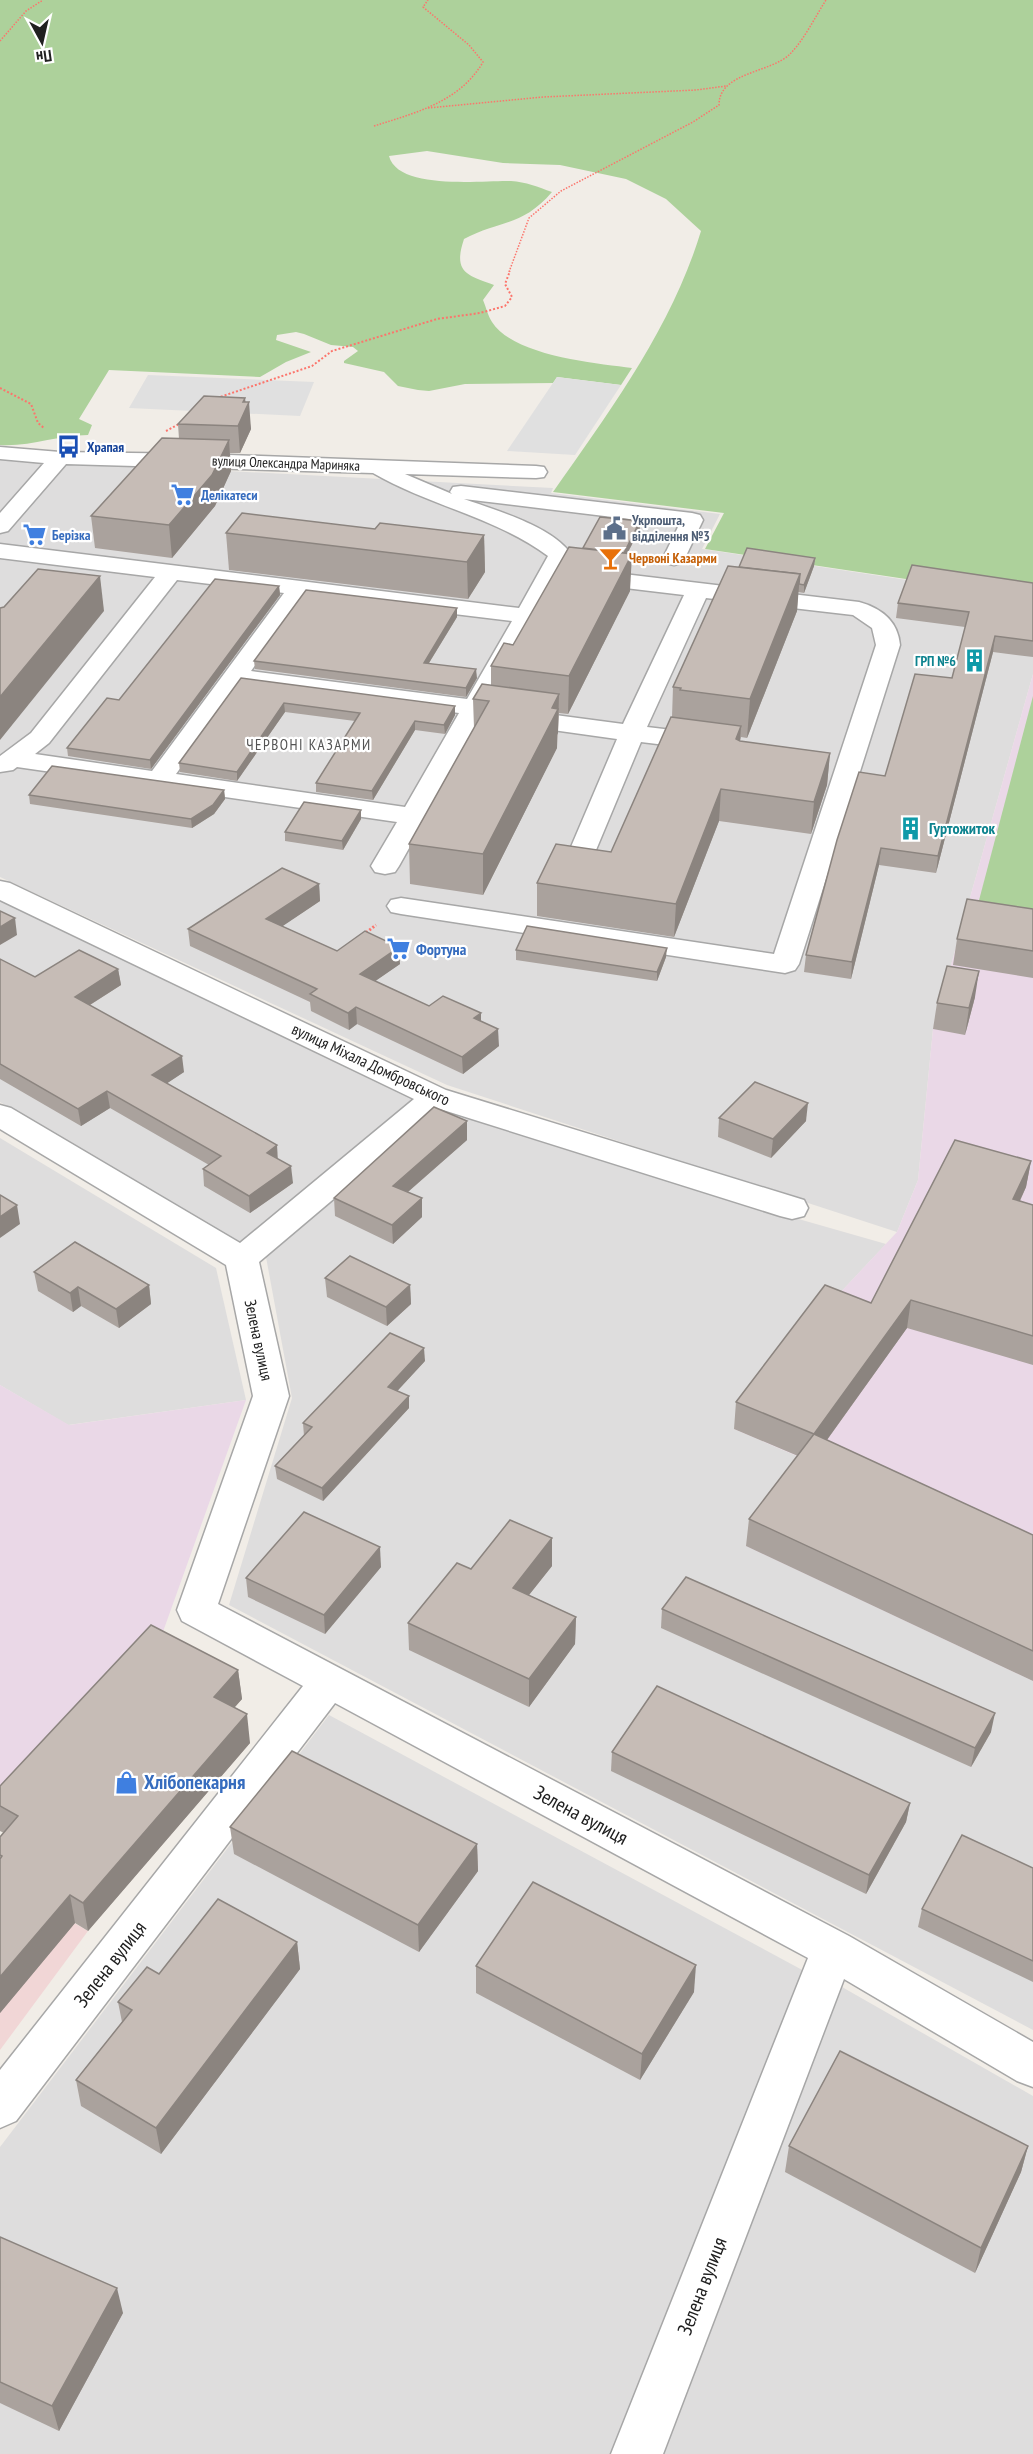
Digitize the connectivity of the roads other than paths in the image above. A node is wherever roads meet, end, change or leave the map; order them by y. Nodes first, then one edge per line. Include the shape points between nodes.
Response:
1 (0, 453) edge
2 (60, 458) junction
3 (379, 467) junction
4 (536, 472) dead end
5 (415, 487) junction
6 (0, 526) edge
7 (0, 551) edge
8 (674, 558) dead end
9 (66, 559) junction
10 (171, 572) junction
11 (551, 572) junction
12 (51, 577) edge
13 (299, 588) junction
14 (698, 590) junction
15 (526, 616) junction
16 (235, 676) junction
17 (474, 710) junction
18 (632, 733) junction
19 (724, 745) edge
20 (7, 763) edge
21 (159, 780) junction
22 (413, 816) junction
23 (385, 866) dead end
24 (576, 868) edge
25 (0, 888) edge
26 (401, 906) road end
27 (435, 1097) junction
28 (0, 1115) edge
29 (792, 1208) dead end
30 (242, 1259) junction
31 (330, 1680) junction
32 (833, 1950) junction
33 (1033, 2066) edge
34 (0, 2106) edge
35 (637, 2454) edge

1 - 2 street, вулиця Олександра Мариняка
2 - 3 street, вулиця Олександра Мариняка
2 - 6 street
3 - 4 street, вулиця Олександра Мариняка
3 - 5 street
5 - 8 street via 692,520
5 - 11 street via 485,513 546,543 560,554
7 - 9 street
9 - 10 street
9 - 12 street
10 - 13 street
10 - 20 street via 40,738
11 - 14 street
11 - 15 street
13 - 15 street
13 - 16 street
14 - 18 street
14 - 26 street via 859,609 880,620 886,630 888,645 839,760 785,964
15 - 17 street
16 - 17 street
16 - 21 street
17 - 18 street
17 - 22 street
18 - 19 street
18 - 24 street
20 - 21 street
21 - 22 street
22 - 23 street
25 - 27 street, вулиця Міхала Домбровського
27 - 29 street, вулиця Міхала Домбровського
27 - 30 street
28 - 30 street
30 - 31 street, Зелена вулиця via 271,1396 196,1610
31 - 32 street, Зелена вулиця
31 - 34 street, Зелена вулиця
32 - 33 street, Зелена вулиця
32 - 35 street, Зелена вулиця

